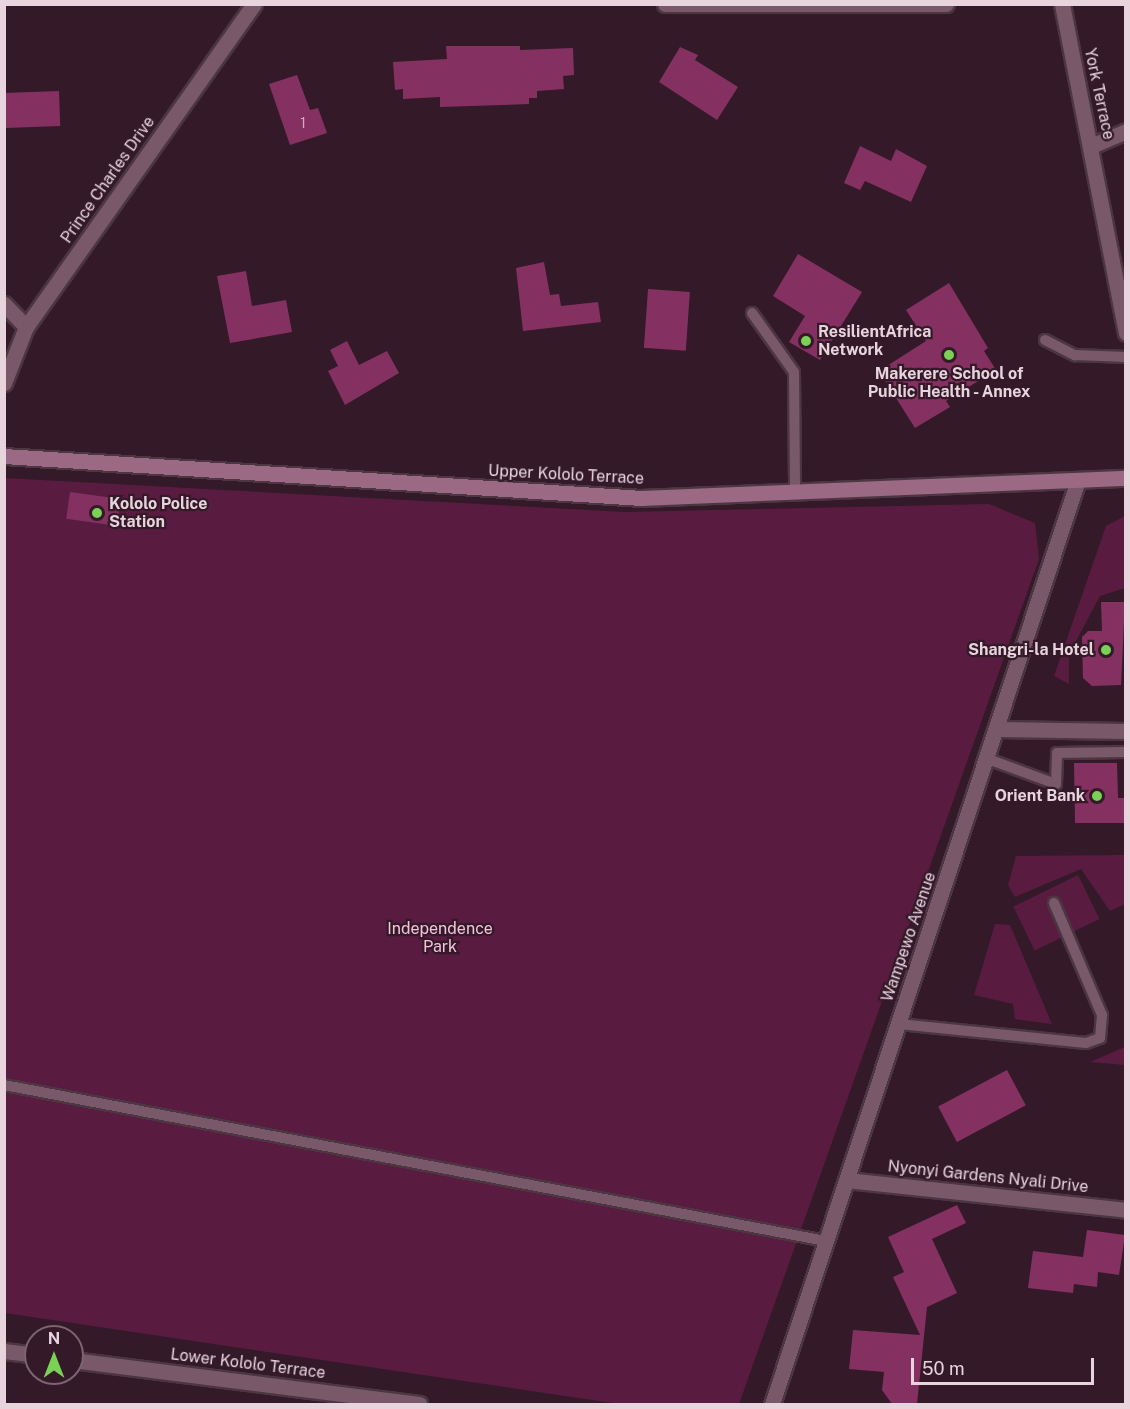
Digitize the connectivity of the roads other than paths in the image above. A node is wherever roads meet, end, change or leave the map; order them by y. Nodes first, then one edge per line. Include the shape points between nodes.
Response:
1 (254, 4) edge
2 (666, 4) edge
3 (946, 4) edge
4 (1062, 4) edge
5 (1125, 131) edge
6 (1091, 146) junction
7 (4, 304) edge
8 (752, 313) dead end
9 (26, 327) junction
10 (1125, 328) edge
11 (1045, 340) dead end
12 (1125, 357) edge
13 (4, 382) edge
14 (4, 456) edge
15 (1125, 478) edge
16 (1078, 480) junction
17 (795, 495) junction
18 (998, 729) junction
19 (1121, 731) edge
20 (1121, 752) edge
21 (988, 759) junction
22 (1054, 903) dead end
23 (899, 1024) junction
24 (4, 1085) edge
25 (847, 1180) junction
26 (1125, 1210) edge
27 (826, 1241) junction
28 (4, 1351) edge
29 (24, 1354) edge
30 (84, 1362) edge
31 (373, 1402) edge
32 (419, 1404) edge
33 (772, 1404) edge

1 - 9 street, Prince Charles Drive
2 - 3 street
4 - 6 street, York Terrace
5 - 6 street
6 - 10 street, York Terrace
7 - 9 street
8 - 17 lane via 794,372
9 - 13 street, Prince Charles Drive
11 - 12 lane via 1075,355
14 - 17 main road, Upper Kololo Terrace via 576,495
15 - 16 main road, Upper Kololo Terrace
16 - 17 main road, Upper Kololo Terrace
16 - 18 street, Wampewo Avenue
18 - 19 street
18 - 21 street, Wampewo Avenue
19 - 20 lane
20 - 21 lane via 1057,753 1056,784
21 - 23 street, Wampewo Avenue
22 - 23 lane via 1102,1015 1100,1038 1086,1043
23 - 25 street, Wampewo Avenue
24 - 27 lane
25 - 26 street, Nyonyi Gardens Nyali Drive
25 - 27 street, Wampewo Avenue
27 - 33 street, Wampewo Avenue
28 - 29 street
30 - 31 street, Lower Kololo Terrace
31 - 32 street, Lower Kololo Terrace

